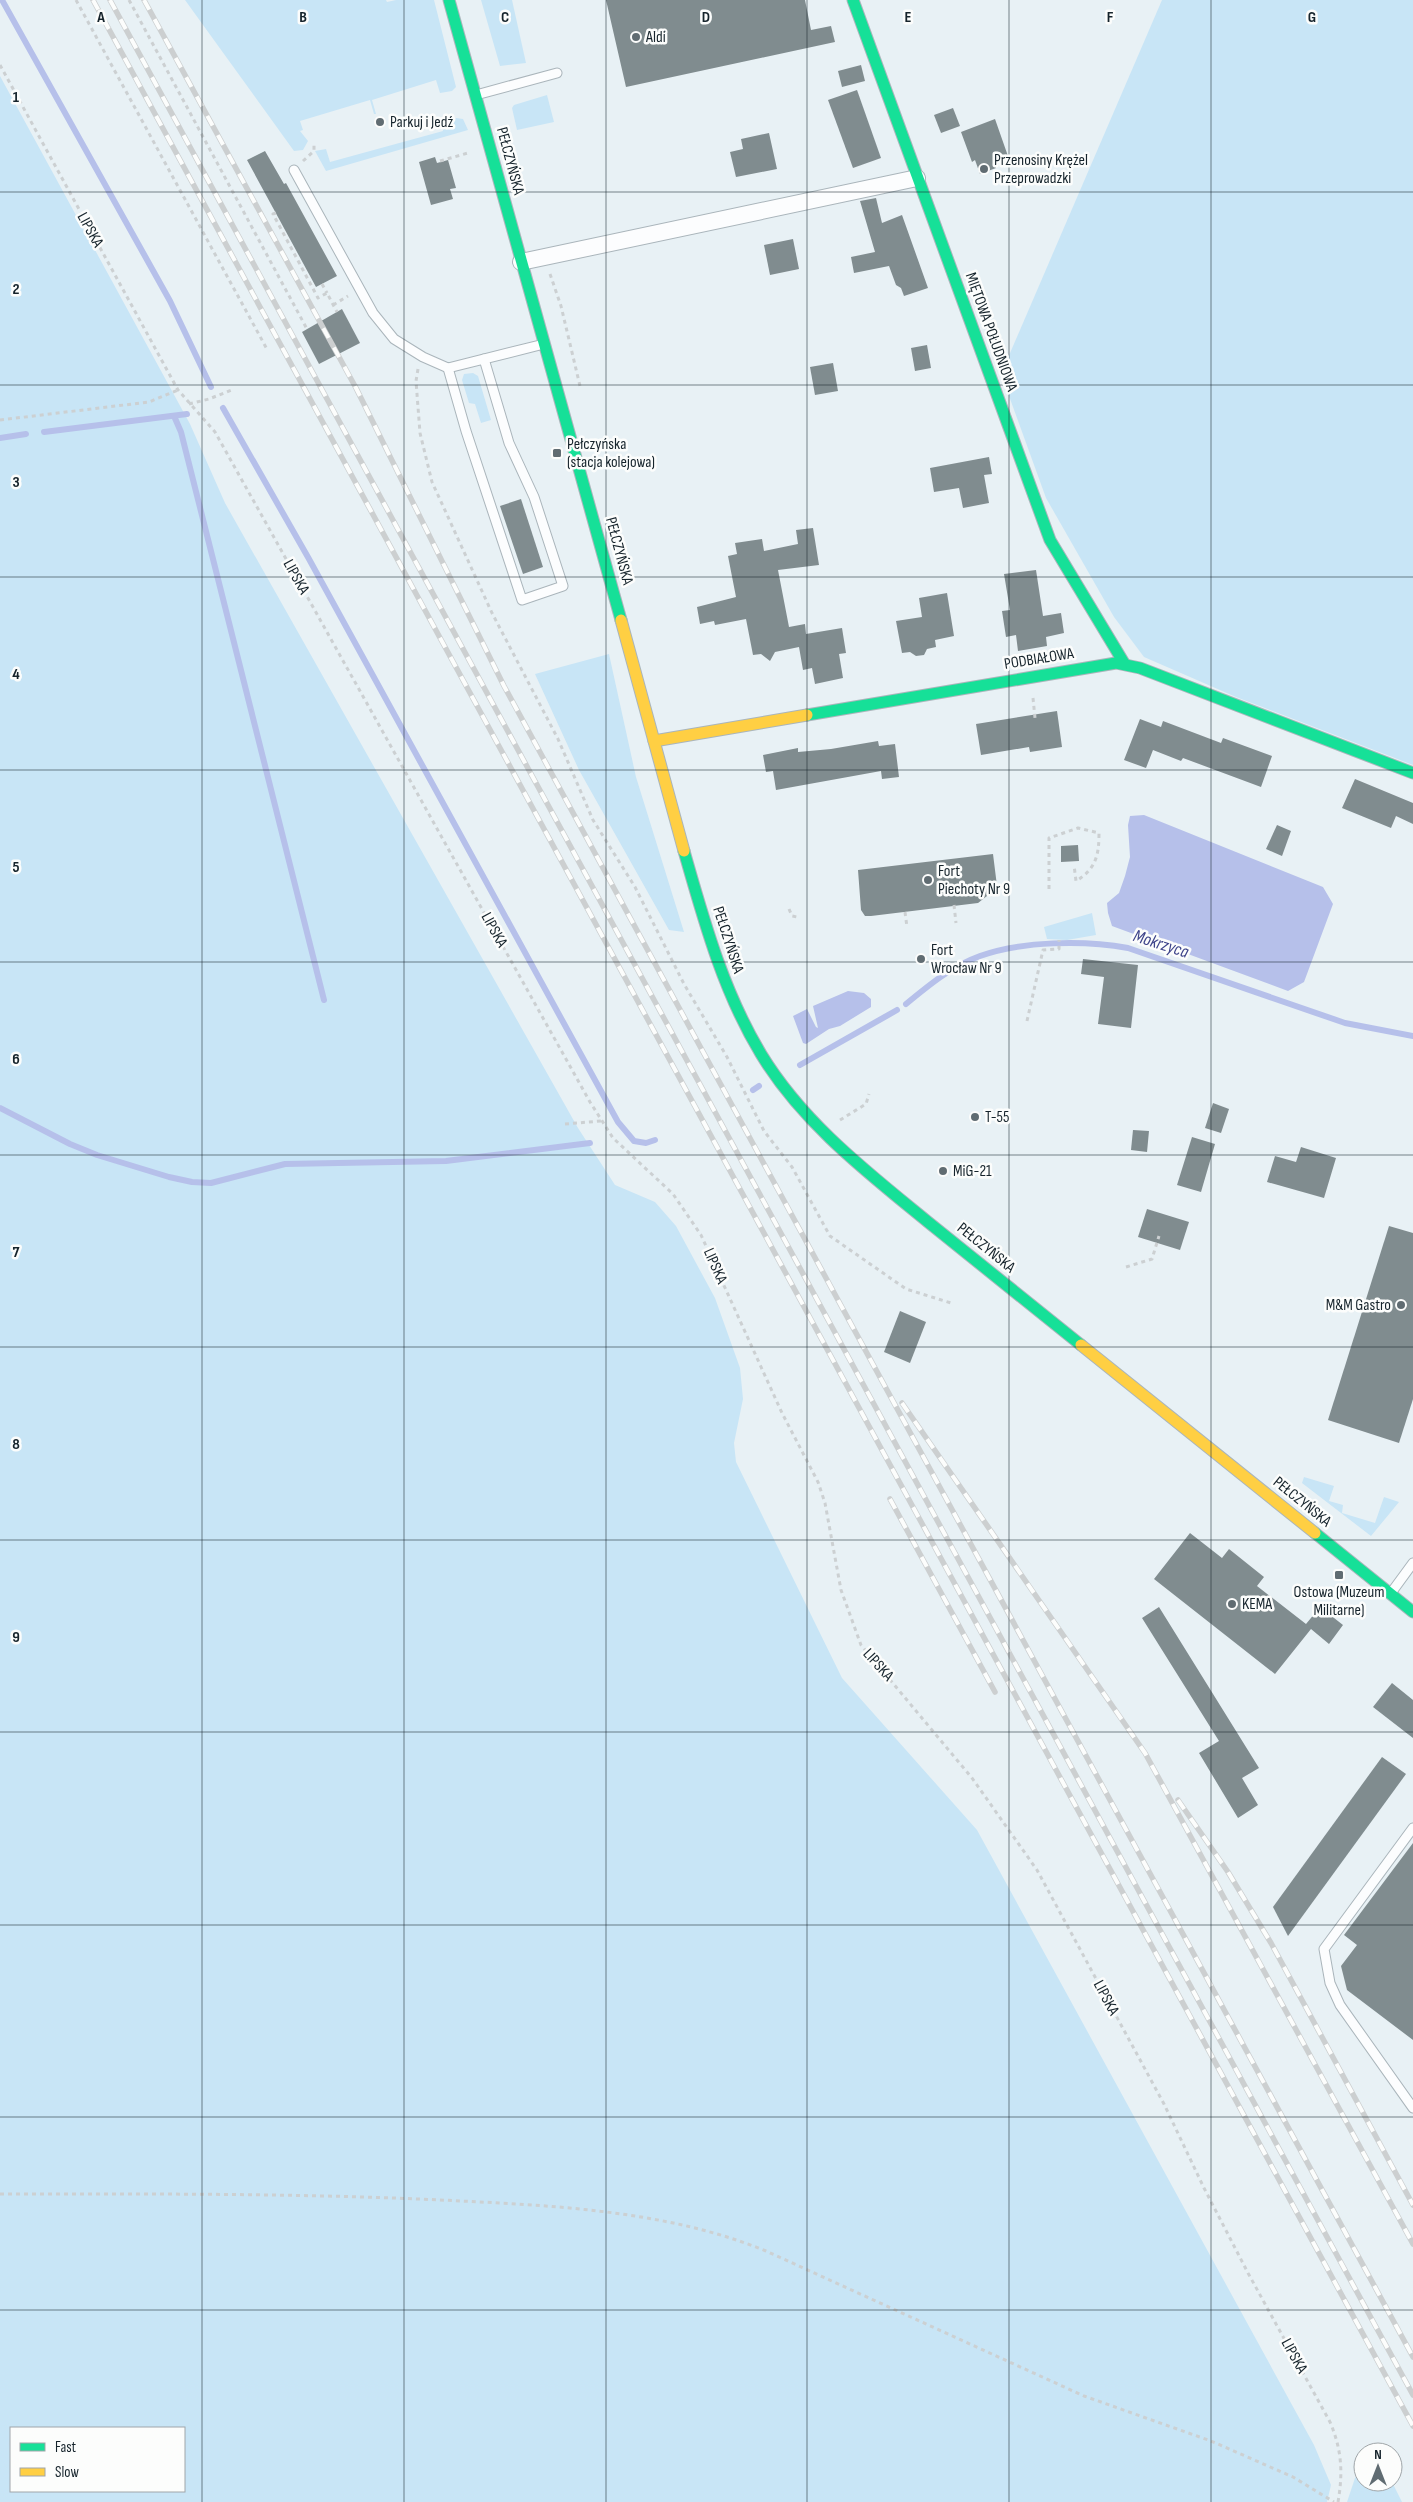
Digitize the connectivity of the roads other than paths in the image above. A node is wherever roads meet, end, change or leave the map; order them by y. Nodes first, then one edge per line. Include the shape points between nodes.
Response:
1 (450, 0) edge
2 (853, 0) edge
3 (557, 73) dead end
4 (476, 95) junction
5 (294, 170) road end
6 (917, 178) junction
7 (521, 262) junction
8 (544, 344) junction
9 (484, 359) junction
10 (448, 368) junction
11 (1124, 664) junction
12 (654, 741) junction
13 (1413, 772) edge
14 (1413, 1563) edge
15 (1390, 1593) junction
16 (1413, 1612) edge
17 (1413, 1828) edge
18 (1413, 2108) edge

1 - 4 main road, PEŁCZYŃSKA
2 - 6 main road, MIĘTOWA POŁUDNIOWA
3 - 4 lane
4 - 7 main road, PEŁCZYŃSKA
5 - 10 lane via 381,326 394,339
6 - 7 street
6 - 11 main road, MIĘTOWA POŁUDNIOWA via 1050,540
7 - 8 main road, PEŁCZYŃSKA
8 - 9 lane
8 - 12 main road, PEŁCZYŃSKA
9 - 10 lane
9 - 10 lane via 506,436 534,497 563,586 522,600
11 - 12 main road, PODBIAŁOWA
11 - 13 main road, PODBIAŁOWA
12 - 15 main road, PEŁCZYŃSKA via 720,975 760,1056 793,1100 830,1139 906,1204
14 - 15 lane
15 - 16 main road, PEŁCZYŃSKA
17 - 18 lane via 1324,1948 1330,1983 1340,2006

